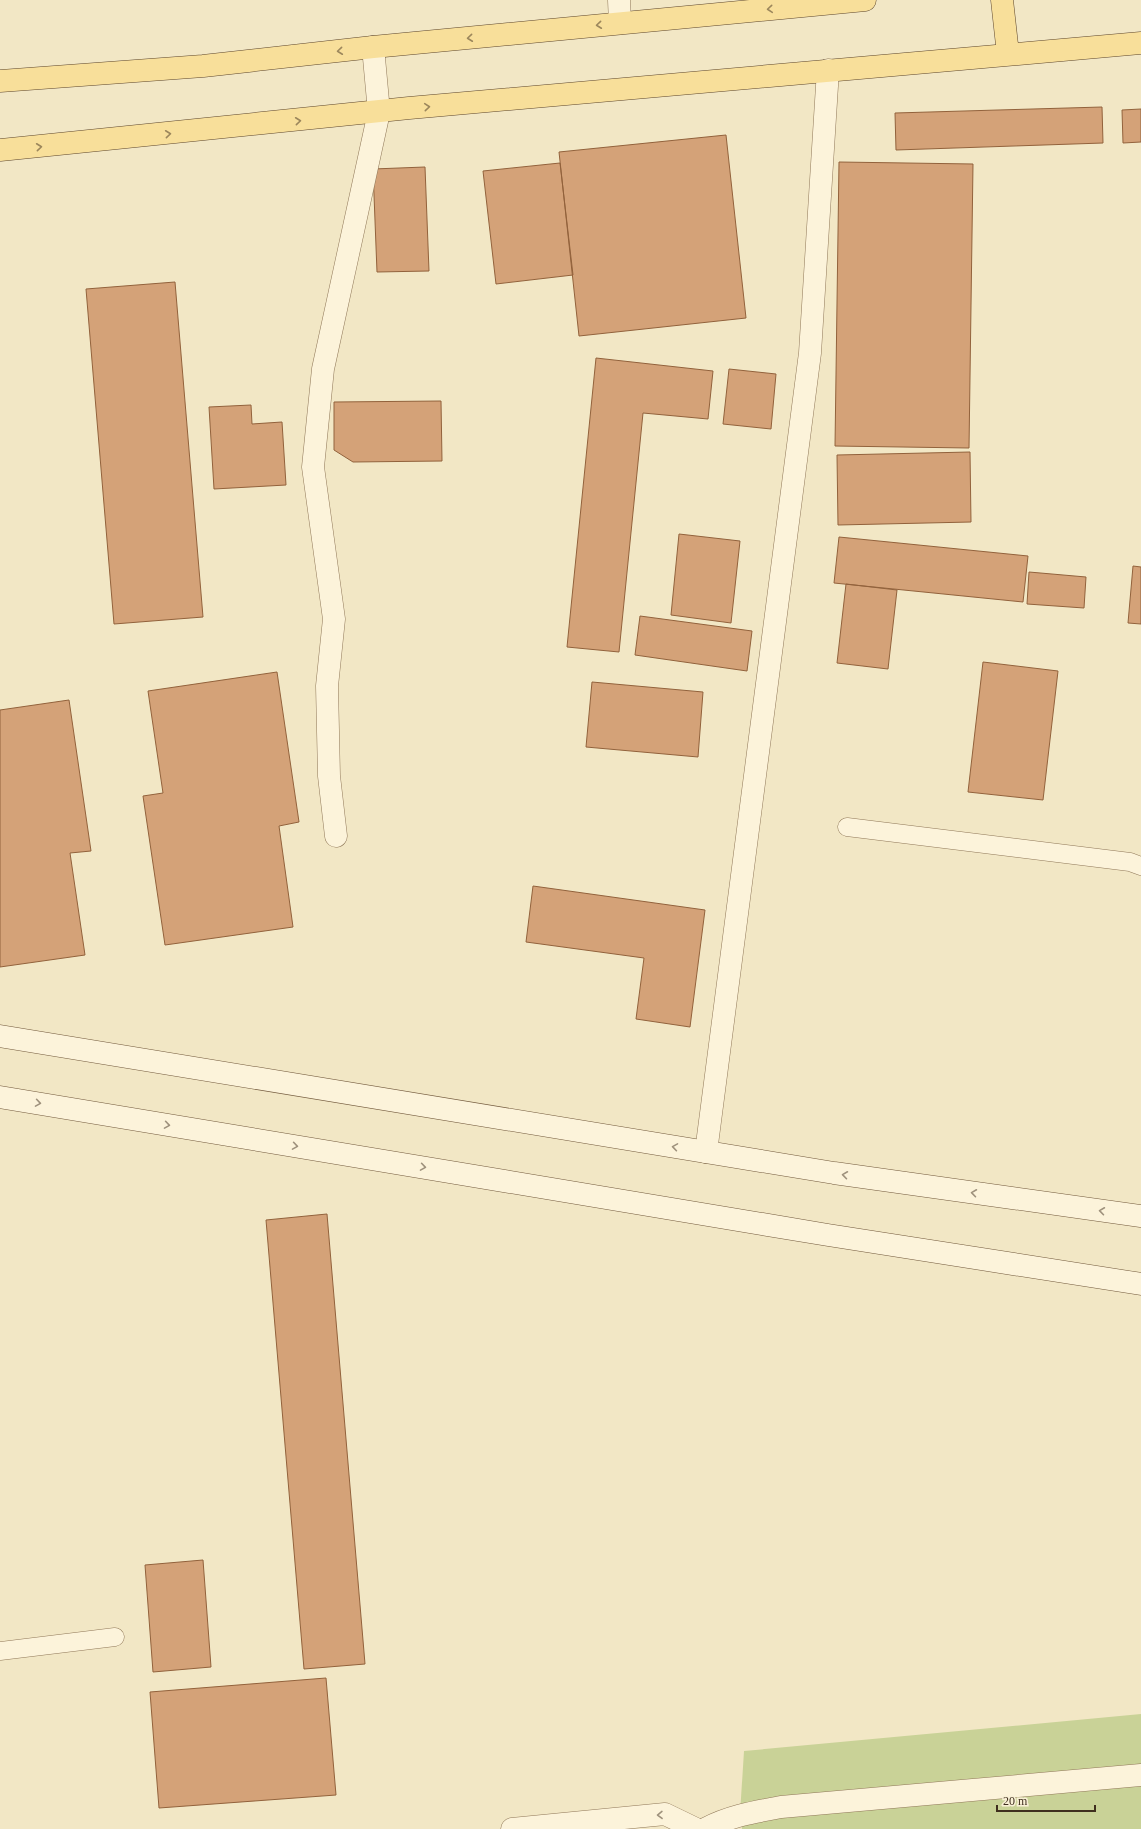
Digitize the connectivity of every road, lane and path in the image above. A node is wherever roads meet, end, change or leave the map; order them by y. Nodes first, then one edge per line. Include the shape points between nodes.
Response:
1 (618, 0) edge
2 (865, 0) edge
3 (1002, 0) edge
4 (620, 23) junction
5 (1141, 43) edge
6 (373, 47) junction
7 (1008, 54) junction
8 (828, 70) junction
9 (0, 80) edge
10 (379, 112) junction
11 (0, 150) edge
12 (847, 827) dead end
13 (336, 836) dead end
14 (1141, 866) edge
15 (0, 1036) edge
16 (0, 1097) edge
17 (706, 1152) junction
18 (1141, 1216) edge
19 (1141, 1284) edge
20 (115, 1637) dead end
21 (0, 1650) edge
22 (1141, 1775) edge
23 (512, 1829) edge
24 (696, 1829) edge
25 (705, 1829) edge

1 - 4 street
2 -> 4 main road
3 - 7 main road
4 -> 6 main road
5 - 7 main road
6 -> 9 main road via 203,66
6 - 10 street
7 - 8 main road
10 -> 8 main road
8 - 17 street via 810,353
11 -> 10 main road
10 - 13 street via 323,369 313,467 334,619 327,686 329,776
12 - 14 lane via 1130,862
17 -> 15 street
16 -> 19 street via 828,1235
18 -> 17 street via 834,1173
20 - 21 lane
22 - 25 street via 781,1807 740,1814
24 -> 23 street via 665,1814

